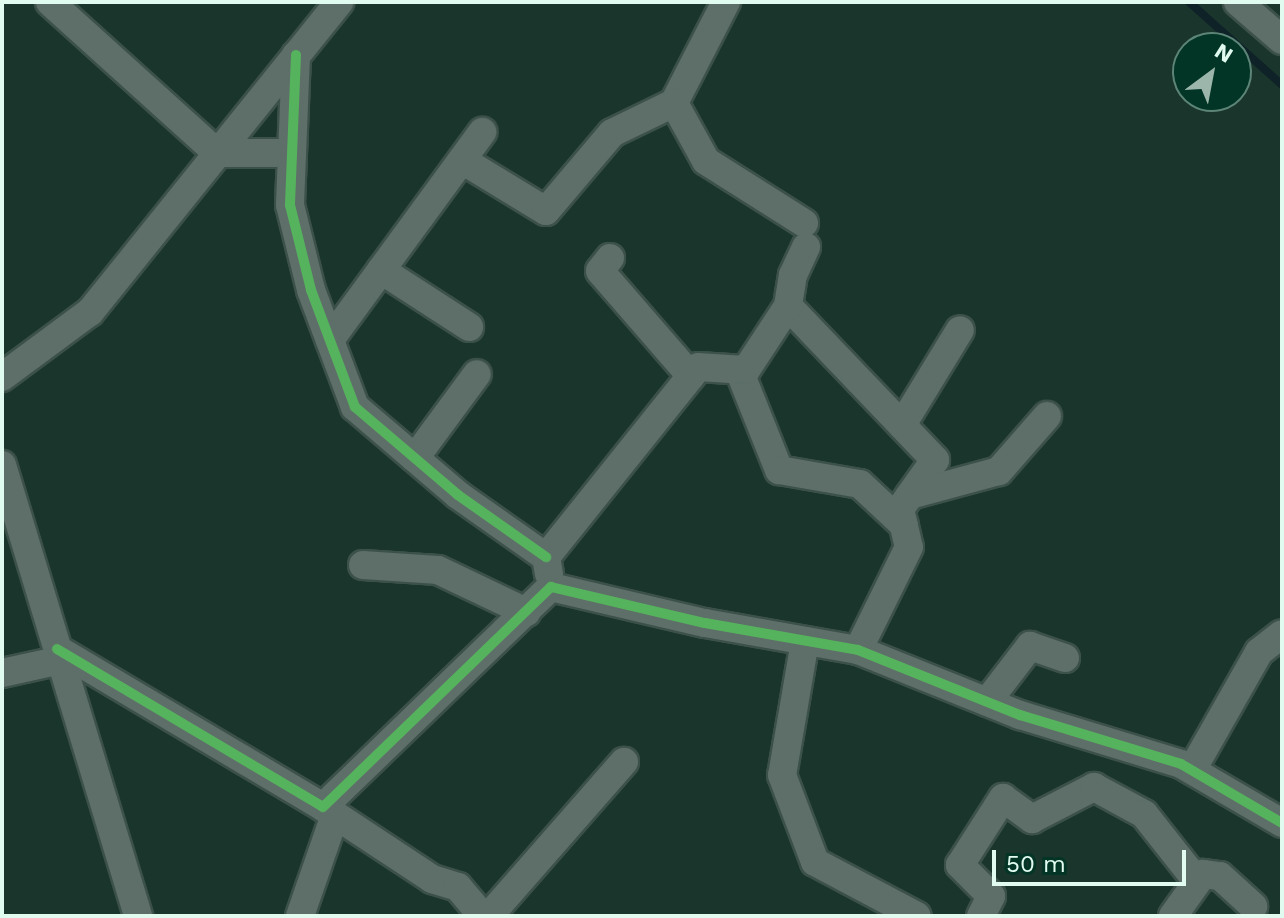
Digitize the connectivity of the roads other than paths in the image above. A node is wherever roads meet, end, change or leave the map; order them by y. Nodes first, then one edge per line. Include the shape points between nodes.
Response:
1 (50, 2) edge
2 (339, 2) edge
3 (726, 2) edge
4 (1238, 2) edge
5 (1282, 40) edge
6 (296, 55) junction
7 (674, 103) junction
8 (482, 132) dead end
9 (217, 153) junction
10 (292, 153) junction
11 (462, 160) junction
12 (610, 258) dead end
13 (381, 270) junction
14 (788, 306) junction
15 (469, 327) dead end
16 (960, 330) dead end
17 (330, 340) junction
18 (739, 370) junction
19 (477, 374) dead end
20 (691, 376) junction
21 (2, 377) edge
22 (1047, 416) dead end
23 (902, 425) junction
24 (415, 458) junction
25 (2, 465) edge
26 (910, 495) junction
27 (904, 525) junction
28 (546, 557) junction
29 (363, 565) dead end
30 (551, 587) junction
31 (526, 612) junction
32 (1282, 634) edge
33 (805, 641) junction
34 (858, 650) junction
35 (59, 654) junction
36 (1065, 658) dead end
37 (2, 673) edge
38 (987, 702) junction
39 (624, 762) dead end
40 (1192, 770) junction
41 (329, 811) junction
42 (1282, 823) edge
43 (1197, 881) junction
44 (1253, 906) dead end
45 (138, 916) edge
46 (300, 916) edge
47 (482, 916) edge
48 (489, 916) edge
49 (917, 916) edge
50 (981, 916) edge
51 (1173, 916) edge

1 - 9 street
2 - 6 street
3 - 7 street
4 - 5 street
6 - 9 street
6 - 10 street
7 - 11 street via 612,133 546,211
7 - 14 street via 706,161 805,235
8 - 11 street
9 - 10 street
9 - 21 street via 90,312
10 - 17 street via 290,205 311,290
11 - 13 street
12 - 20 street via 600,271
13 - 15 street
13 - 17 street
14 - 18 street via 746,370
14 - 23 street
16 - 23 street
17 - 24 street via 355,407
18 - 20 street via 698,367
18 - 27 street via 779,470 860,484
19 - 24 street
20 - 28 street
22 - 26 street via 999,471
23 - 26 street via 935,460
24 - 28 street
25 - 35 street
26 - 27 street via 900,509
27 - 34 street via 909,547
28 - 30 street
29 - 31 street via 438,570
30 - 31 street
30 - 33 street
31 - 41 street
32 - 40 street via 1259,652
33 - 34 street
33 - 49 street via 782,775 815,862
34 - 38 street
35 - 37 street
35 - 41 street
35 - 45 street
36 - 38 street via 1030,646
38 - 40 street
39 - 48 street
40 - 42 street
41 - 46 street
41 - 47 street via 432,879 458,887
43 - 44 street via 1203,874 1220,876
43 - 50 street via 1144,814 1094,787 1032,819 1003,798 960,865 991,896
43 - 51 street

